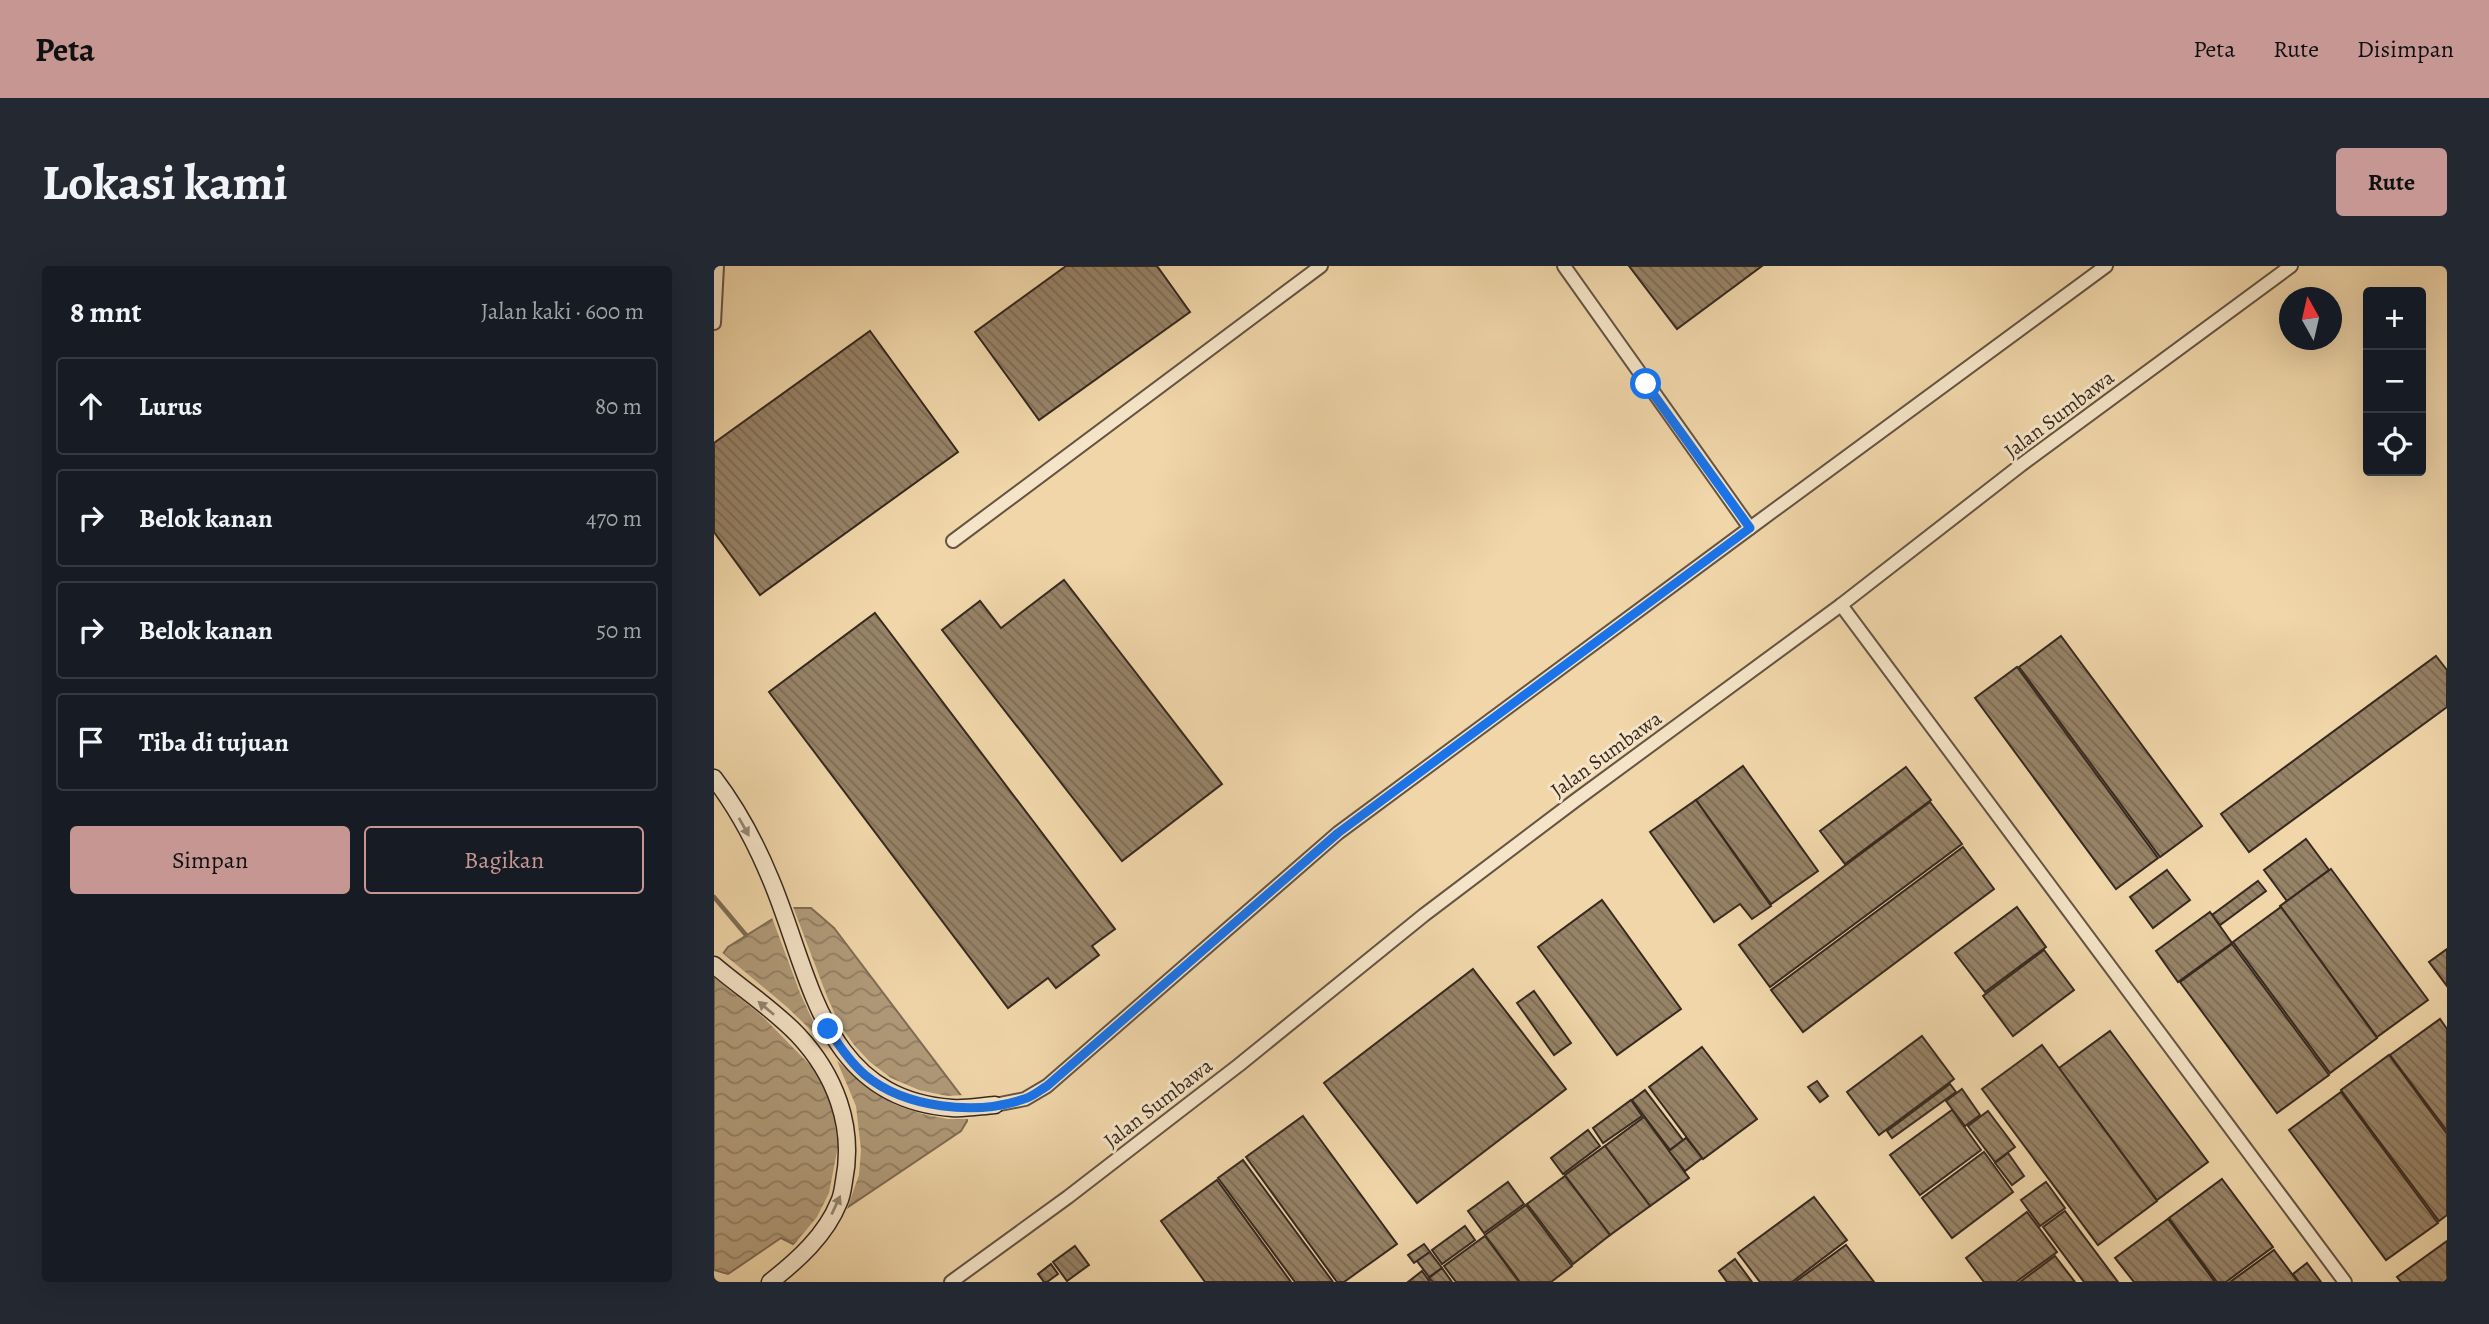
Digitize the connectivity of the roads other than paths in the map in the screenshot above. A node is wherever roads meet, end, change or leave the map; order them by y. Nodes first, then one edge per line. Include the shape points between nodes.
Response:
1 (717, 266) edge
2 (1321, 266) edge
3 (1564, 266) edge
4 (2106, 266) edge
5 (2291, 266) edge
6 (714, 323) edge
7 (1750, 528) junction
8 (953, 541) dead end
9 (1841, 605) junction
10 (714, 778) edge
11 (714, 965) edge
12 (995, 1105) joint
13 (769, 1282) edge
14 (951, 1282) edge
15 (2345, 1282) edge

1 - 6 street
2 - 8 street
3 - 7 street
4 - 7 street
5 - 9 street, Jalan Sumbawa via 2021,465
7 - 12 street via 1338,833 1047,1086 1025,1099
9 - 14 street, Jalan Sumbawa via 1424,915 1228,1073
9 - 15 street
10 -> 12 main road via 771,879 828,1029 859,1068 889,1090 917,1101 953,1108
13 -> 11 main road via 821,1234 840,1201 847,1129 838,1095 822,1064 796,1033

